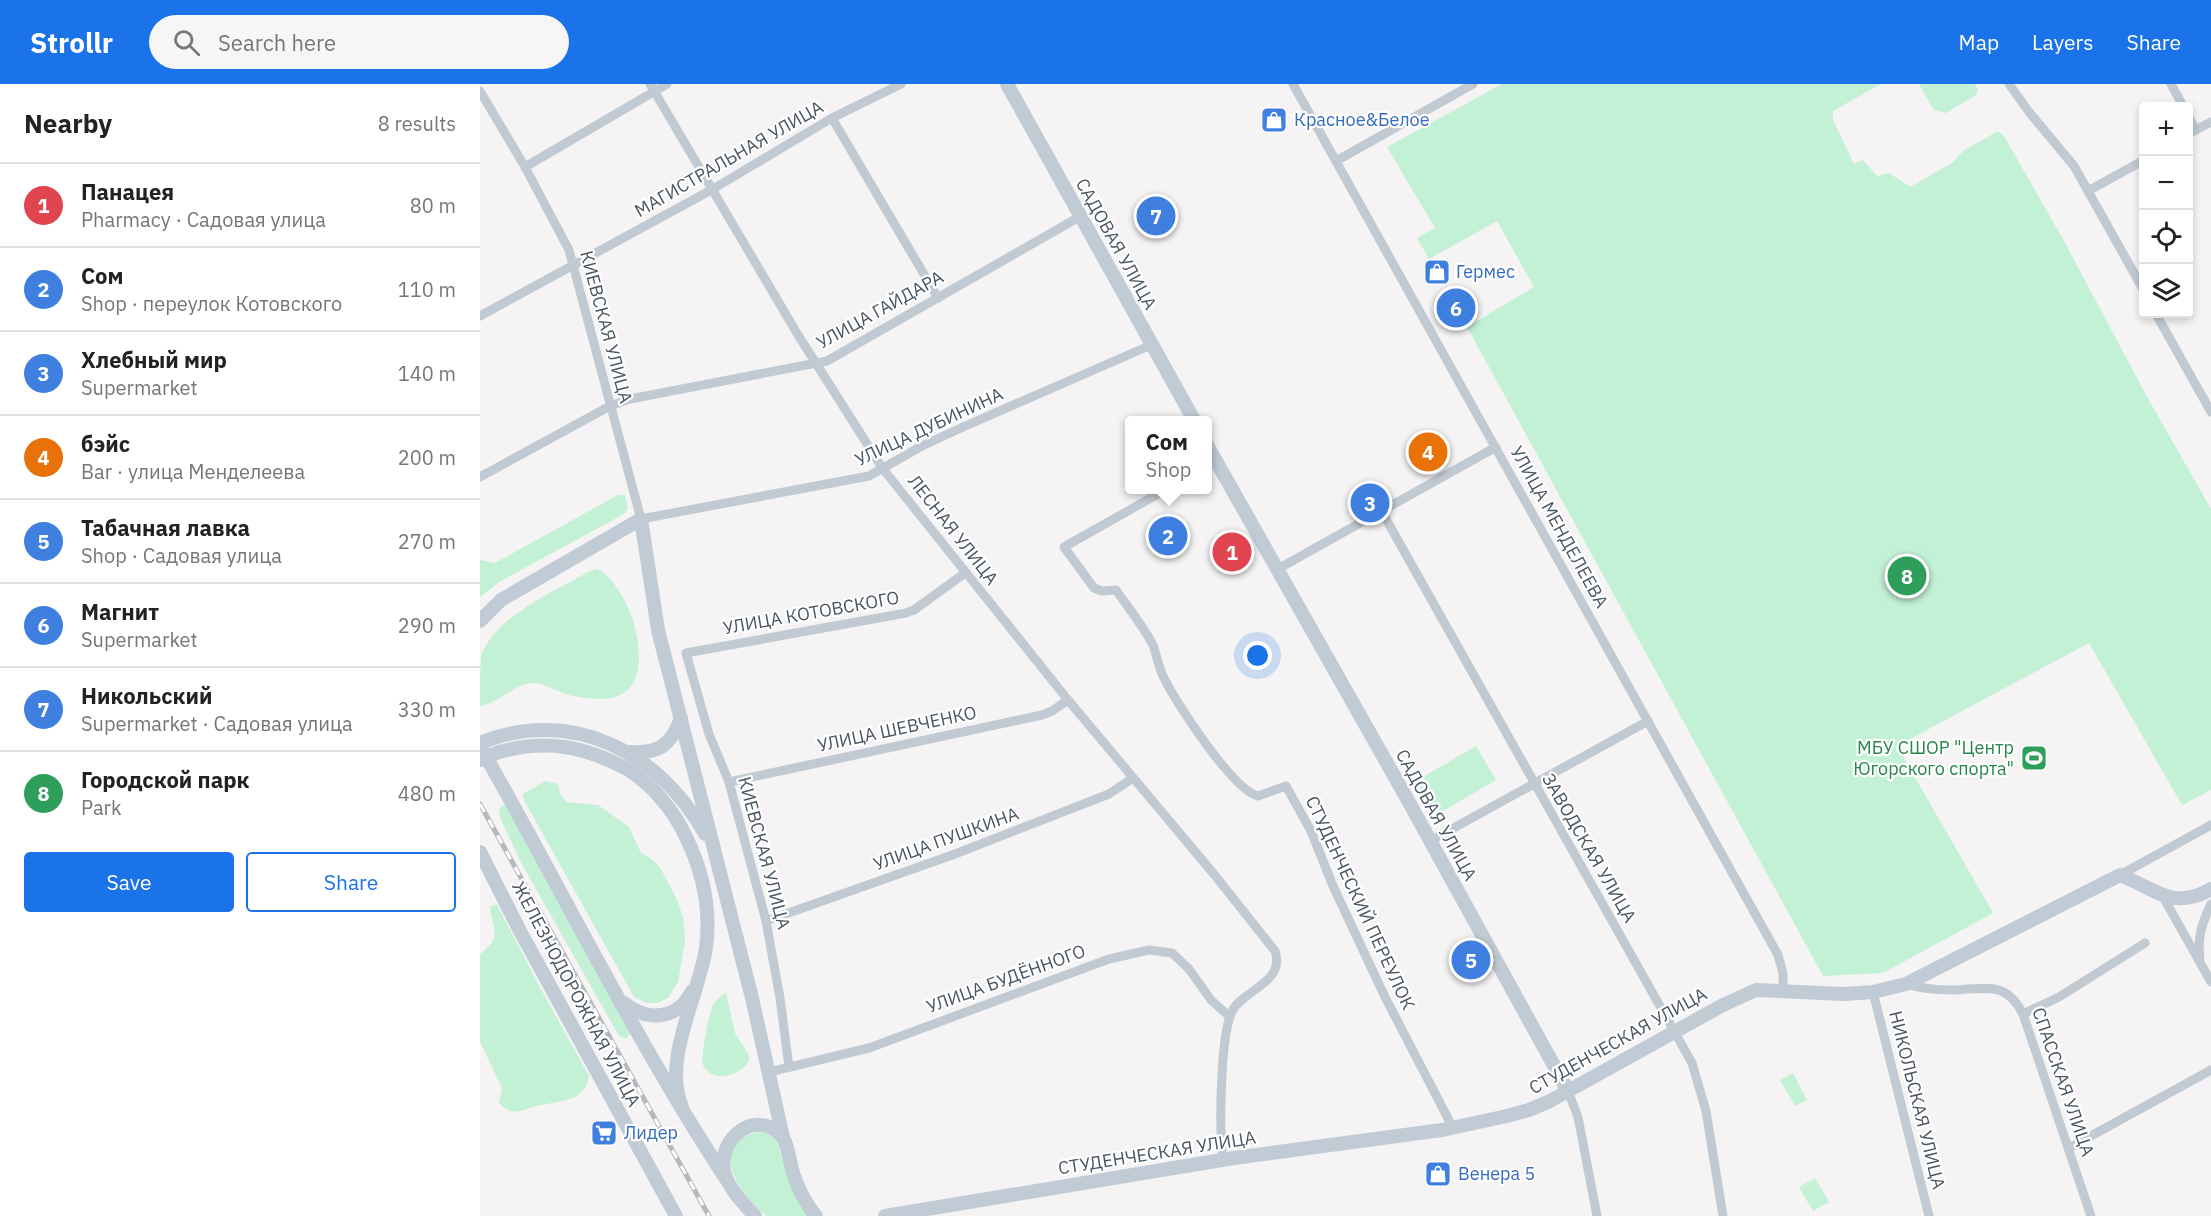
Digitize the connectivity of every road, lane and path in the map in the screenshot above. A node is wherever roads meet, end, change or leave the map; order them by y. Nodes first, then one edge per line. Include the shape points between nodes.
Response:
1 (667, 84) edge
2 (901, 84) edge
3 (1007, 84) edge
4 (1293, 84) edge
5 (1473, 84) edge
6 (2009, 84) edge
7 (2171, 84) edge
8 (652, 88) edge
9 (480, 91) edge
10 (2181, 102) edge
11 (832, 118) junction
12 (2211, 122) edge
13 (2193, 131) edge
14 (1336, 161) junction
15 (2139, 163) edge
16 (525, 167) junction
17 (713, 189) junction
18 (2088, 191) junction
19 (1081, 216) junction
20 (574, 265) junction
21 (2139, 282) edge
22 (938, 298) junction
23 (480, 316) edge
24 (2158, 318) edge
25 (1151, 345) junction
26 (816, 363) junction
27 (610, 406) junction
28 (2211, 412) edge
29 (1192, 416) edge
30 (1496, 447) junction
31 (1212, 466) edge
32 (883, 469) junction
33 (480, 477) edge
34 (1157, 494) edge
35 (1382, 513) junction
36 (641, 519) junction
37 (1276, 570) junction
38 (965, 573) junction
39 (480, 621) edge
40 (686, 653) joint
41 (1068, 700) junction
42 (681, 718) junction
43 (1648, 721) junction
44 (480, 744) edge
45 (628, 752) junction
46 (480, 760) edge
47 (1133, 778) junction
48 (729, 782) junction
49 (1533, 784) junction
50 (2211, 825) edge
51 (1430, 841) junction
52 (480, 852) edge
53 (718, 861) junction
54 (2120, 875) junction
55 (2211, 889) edge
56 (2162, 895) junction
57 (2211, 904) edge
58 (766, 921) junction
59 (2145, 943) dead end
60 (2200, 964) junction
61 (700, 973) junction
62 (2211, 982) edge
63 (1906, 984) junction
64 (1783, 990) junction
65 (1873, 992) junction
66 (619, 998) junction
67 (2023, 1014) junction
68 (1230, 1017) junction
69 (1674, 1032) junction
70 (789, 1067) junction
71 (2211, 1070) edge
72 (769, 1072) junction
73 (1568, 1092) junction
74 (682, 1107) junction
75 (1454, 1128) junction
76 (783, 1137) junction
77 (2069, 1148) junction
78 (1223, 1160) junction
79 (726, 1179) junction
80 (901, 1214) edge
81 (676, 1216) edge
82 (755, 1216) edge
83 (816, 1216) edge
84 (885, 1216) edge
85 (1597, 1216) edge
86 (1723, 1216) edge
87 (1929, 1216) edge
88 (2091, 1216) edge

1 - 8 street
2 - 11 street, МАГИСТРАЛЬНАЯ УЛИЦА
3 - 19 street, САДОВАЯ УЛИЦА
4 - 14 street, УЛИЦА МЕНДЕЛЕЕВА
5 - 14 street
6 - 18 street via 2064,153
7 - 10 street
8 - 16 street
8 - 17 street, ЛЕСНАЯ УЛИЦА
9 - 16 street, КИЕВСКАЯ УЛИЦА
11 - 17 street, МАГИСТРАЛЬНАЯ УЛИЦА
11 - 22 street
12 - 13 street
14 - 30 street, УЛИЦА МЕНДЕЛЕЕВА
15 - 18 street
16 - 20 street, КИЕВСКАЯ УЛИЦА
17 - 20 street, МАГИСТРАЛЬНАЯ УЛИЦА
17 - 26 street, ЛЕСНАЯ УЛИЦА
18 - 21 street
19 - 22 street, УЛИЦА ГАЙДАРА
19 - 25 street, САДОВАЯ УЛИЦА
20 - 23 street, МАГИСТРАЛЬНАЯ УЛИЦА
20 - 27 street, КИЕВСКАЯ УЛИЦА
22 - 26 street, УЛИЦА ГАЙДАРА via 841,355
24 - 28 street
25 - 29 street, САДОВАЯ УЛИЦА
25 - 32 street, УЛИЦА ДУБИНИНА via 963,427
26 - 27 street, УЛИЦА ГАЙДАРА via 662,391
26 - 32 street, ЛЕСНАЯ УЛИЦА
27 - 33 street, УЛИЦА ГАЙДАРА
27 - 36 street, КИЕВСКАЯ УЛИЦА
30 - 35 street
30 - 43 street, УЛИЦА МЕНДЕЛЕЕВА
31 - 37 street, САДОВАЯ УЛИЦА
32 - 36 street, УЛИЦА ДУБИНИНА via 852,481
32 - 38 street, ЛЕСНАЯ УЛИЦА
34 - 75 street, СТУДЕНЧЕСКИЙ ПЕРЕУЛОК via 1064,547 1094,588 1116,590 1152,645 1163,678 1183,710 1244,790 1258,796 1286,786 1311,831 1385,997
35 - 37 street
35 - 49 street, ЗАВОДСКАЯ УЛИЦА
36 - 39 street via 501,600
36 - 42 street via 658,630
37 - 51 street, САДОВАЯ УЛИЦА
38 - 40 street, УЛИЦА КОТОВСКОГО via 906,613
38 - 41 street, ЛЕСНАЯ УЛИЦА
40 - 48 street, КИЕВСКАЯ УЛИЦА via 709,734
41 - 47 street, ЛЕСНАЯ УЛИЦА
41 - 48 street, УЛИЦА ШЕВЧЕНКО via 1042,715
42 - 45 street via 675,735 663,746 649,752
42 - 53 street
43 - 49 street
43 - 64 street, УЛИЦА МЕНДЕЛЕЕВА via 1778,955 1784,973
44 - 45 street via 518,731 561,730
44 - 66 street
45 - 53 street via 660,775 685,801
46 - 61 street, bridge via 541,744 581,750 631,772 658,796 684,832 702,880 708,926
47 - 58 street, УЛИЦА ПУШКИНА via 1109,794
47 - 68 street, ЛЕСНАЯ УЛИЦА via 1276,955 1270,977 1240,1002
48 - 58 street, КИЕВСКАЯ УЛИЦА
49 - 51 street
49 - 69 street, ЗАВОДСКАЯ УЛИЦА
50 - 54 street
51 - 73 street, САДОВАЯ УЛИЦА
52 - 81 street, ЖЕЛЕЗНОДОРОЖНАЯ УЛИЦА
53 - 72 street
54 - 56 street
54 - 63 street, СТУДЕНЧЕСКАЯ УЛИЦА
55 - 56 street via 2190,898
56 - 60 street
57 - 60 street via 2198,942
58 - 70 street, КИЕВСКАЯ УЛИЦА
59 - 67 street via 2059,997
60 - 62 street
61 - 66 street via 682,1006 664,1016 636,1012
61 - 74 street via 676,1062 676,1090
63 - 65 street, СТУДЕНЧЕСКАЯ УЛИЦА
63 - 67 street, СПАССКАЯ УЛИЦА via 1938,990 2000,990 2018,1003
64 - 65 street, СТУДЕНЧЕСКАЯ УЛИЦА
64 - 69 street, СТУДЕНЧЕСКАЯ УЛИЦА via 1746,993
65 - 87 street, НИКОЛЬСКАЯ УЛИЦА
66 - 74 street
67 - 77 street, СПАССКАЯ УЛИЦА
68 - 70 street, УЛИЦА БУДЁННОГО via 1172,953 1149,950 1108,959 869,1048
68 - 78 street via 1224,1062
69 - 73 street, СТУДЕНЧЕСКАЯ УЛИЦА
69 - 86 street, ЗАВОДСКАЯ УЛИЦА via 1692,1063 1702,1093
70 - 72 street, УЛИЦА БУДЁННОГО
71 - 77 street
72 - 76 street
73 - 75 street, СТУДЕНЧЕСКАЯ УЛИЦА via 1529,1110
73 - 85 street, САДОВАЯ УЛИЦА via 1578,1117
74 - 79 street
75 - 78 street, СТУДЕНЧЕСКАЯ УЛИЦА
76 - 79 street via 774,1128 762,1126 734,1135 724,1152
76 - 83 street via 793,1175
77 - 88 street, СПАССКАЯ УЛИЦА
78 - 80 street, СТУДЕНЧЕСКАЯ УЛИЦА
79 - 82 street
80 - 84 street, СТУДЕНЧЕСКАЯ УЛИЦА

